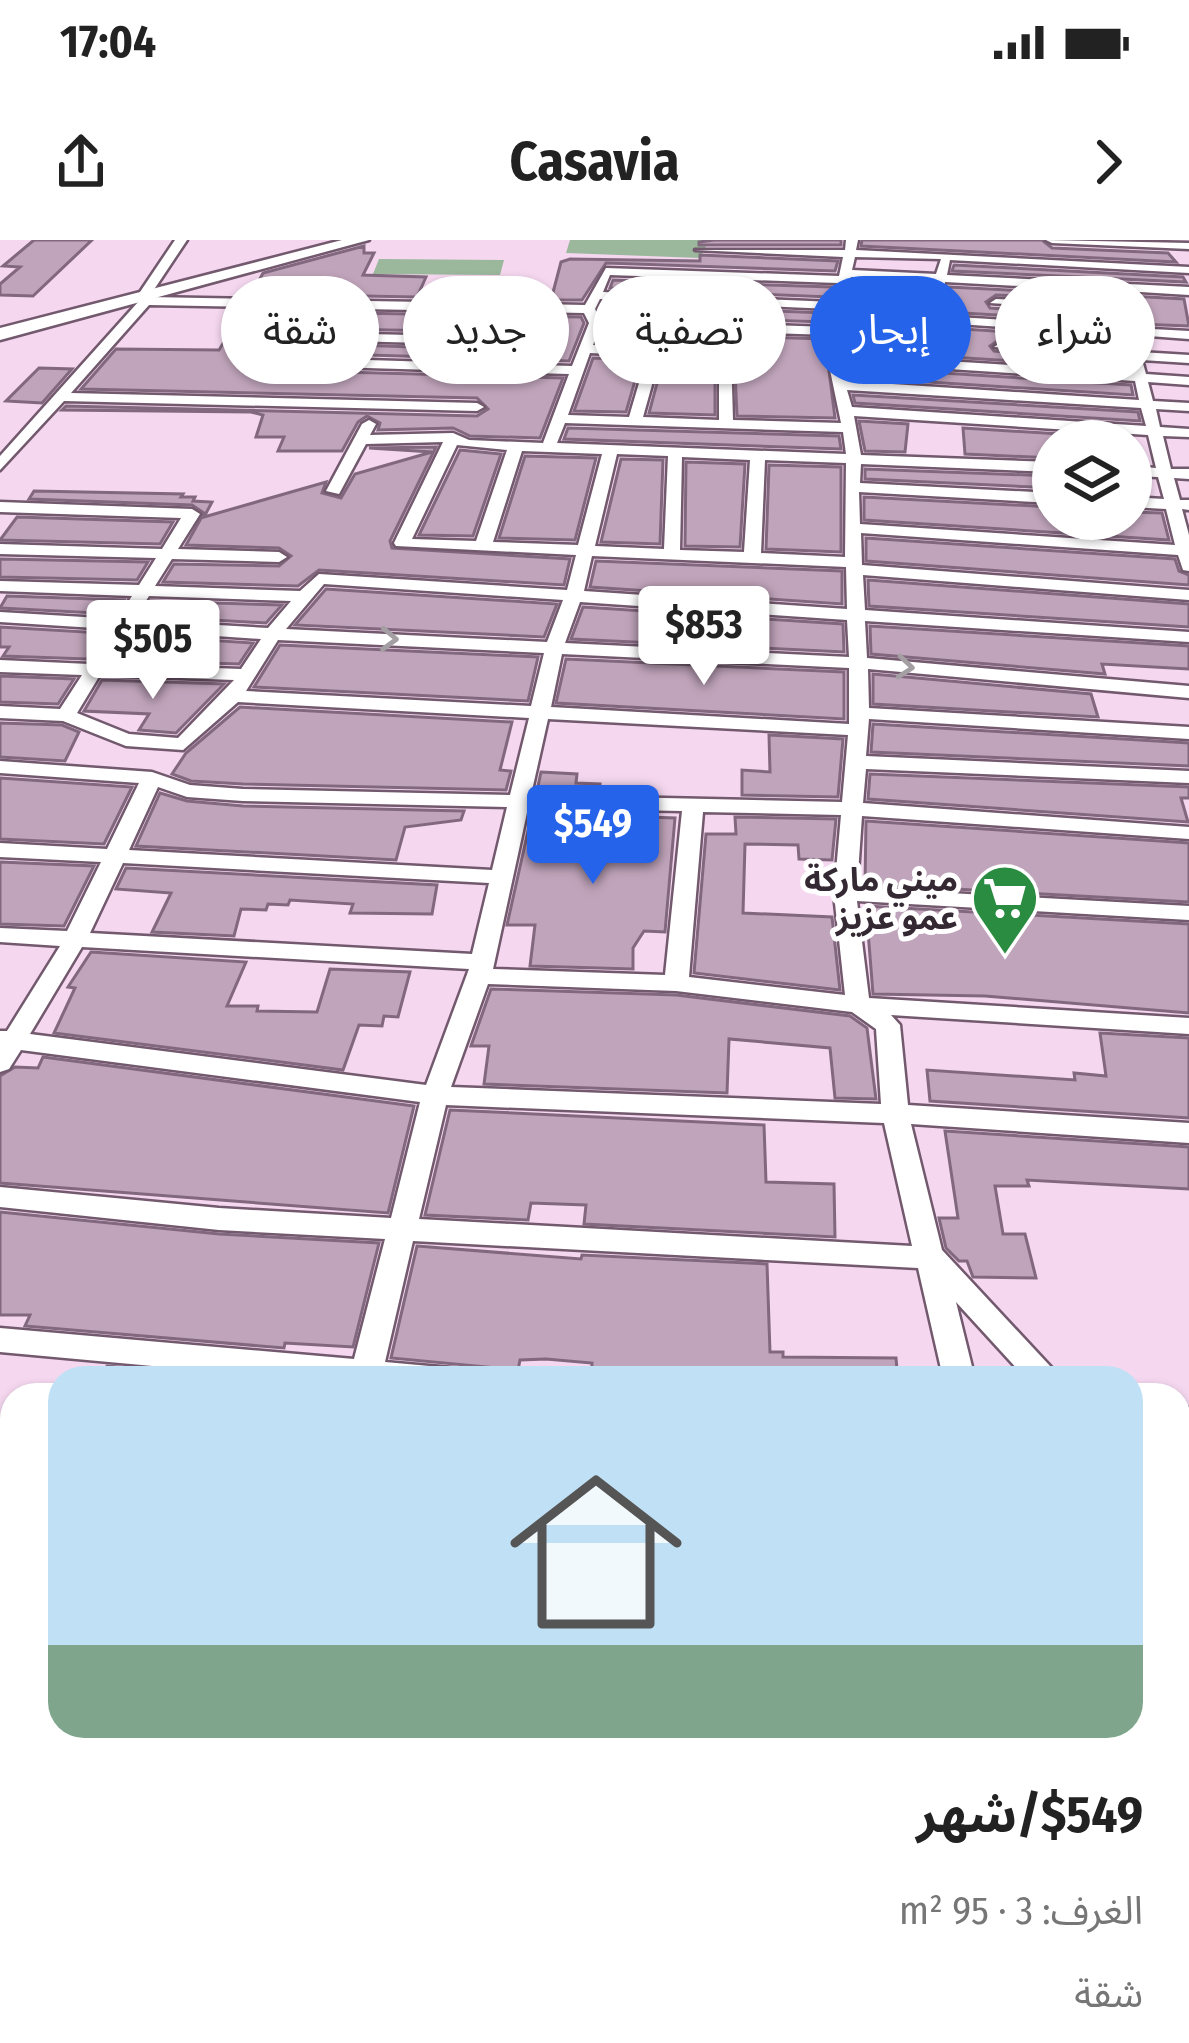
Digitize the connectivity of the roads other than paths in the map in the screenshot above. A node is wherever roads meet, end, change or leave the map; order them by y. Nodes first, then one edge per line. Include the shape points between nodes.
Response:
1 (181, 240) edge
2 (361, 240) edge
3 (944, 240) edge
4 (1052, 240) edge
5 (736, 245) edge
6 (811, 246) edge
7 (1189, 246) edge
8 (851, 247) edge
9 (701, 250) dead end
10 (947, 256) junction
11 (1189, 270) edge
12 (604, 276) edge
13 (810, 276) edge
14 (939, 276) edge
15 (1155, 290) edge
16 (1189, 292) edge
17 (144, 299) junction
18 (221, 300) edge
19 (593, 313) edge
20 (1155, 333) edge
21 (0, 334) edge
22 (1189, 335) edge
23 (584, 349) junction
24 (593, 349) edge
25 (1155, 357) edge
26 (1189, 359) edge
27 (569, 370) edge
28 (576, 370) junction
29 (1155, 379) edge
30 (1189, 381) edge
31 (646, 384) edge
32 (726, 384) edge
33 (1143, 384) edge
34 (838, 385) joint
35 (60, 397) junction
36 (380, 404) junction
37 (1148, 405) junction
38 (1189, 406) edge
39 (843, 411) junction
40 (556, 419) junction
41 (635, 422) junction
42 (726, 425) junction
43 (848, 428) junction
44 (1155, 431) junction
45 (1189, 433) edge
46 (361, 440) junction
47 (460, 440) junction
48 (516, 446) junction
49 (549, 446) junction
50 (610, 448) junction
51 (675, 456) junction
52 (758, 457) junction
53 (859, 457) junction
54 (0, 465) edge
55 (1032, 466) edge
56 (1152, 472) edge
57 (1166, 473) junction
58 (1189, 474) edge
59 (852, 487) junction
60 (334, 491) dead end
61 (1032, 497) edge
62 (1181, 505) edge
63 (0, 507) edge
64 (853, 528) junction
65 (483, 546) junction
66 (0, 549) edge
67 (585, 551) junction
68 (1187, 552) edge
69 (164, 554) junction
70 (672, 554) junction
71 (278, 557) dead end
72 (752, 559) junction
73 (855, 566) junction
74 (0, 586) edge
75 (144, 589) junction
76 (574, 595) junction
77 (1189, 595) edge
78 (300, 596) junction
79 (859, 614) junction
80 (0, 617) edge
81 (125, 621) junction
82 (273, 634) junction
83 (1189, 638) edge
84 (555, 646) junction
85 (859, 663) junction
86 (0, 666) edge
87 (98, 669) junction
88 (247, 675) junction
89 (1189, 692) edge
90 (233, 696) junction
91 (0, 712) edge
92 (66, 715) junction
93 (541, 716) junction
94 (859, 722) junction
95 (1189, 733) edge
96 (854, 762) junction
97 (0, 767) edge
98 (1189, 777) edge
99 (152, 778) junction
100 (517, 800) junction
101 (693, 805) junction
102 (855, 809) junction
103 (1189, 833) edge
104 (0, 850) edge
105 (117, 857) junction
106 (499, 877) junction
107 (845, 894) junction
108 (1189, 913) edge
109 (0, 935) edge
110 (76, 938) junction
111 (480, 969) junction
112 (676, 982) junction
113 (857, 1005) junction
114 (1189, 1026) edge
115 (4, 1047) edge
116 (435, 1094) junction
117 (895, 1114) junction
118 (1189, 1133) edge
119 (0, 1197) edge
120 (405, 1229) junction
121 (932, 1258) junction
122 (0, 1340) edge
123 (356, 1383) edge
124 (364, 1383) edge
125 (960, 1383) edge
126 (1050, 1383) edge

1 - 17 street
2 - 17 main road
3 - 10 street
4 - 7 street
5 - 6 street
5 - 9 street
6 - 8 street
8 - 10 street
10 - 11 street
10 - 14 street
12 - 13 street
15 - 16 street
17 - 18 street
17 - 21 main road
17 - 35 street
19 - 23 street
20 - 22 street
23 - 24 street
23 - 28 street
25 - 26 street
27 - 28 street
28 - 40 street
29 - 30 street
31 - 41 street
32 - 42 street
33 - 37 street
34 - 37 street
34 - 39 street
35 - 36 street
35 - 54 street
36 - 46 street
36 - 47 street via 479,401
37 - 38 street
37 - 44 street
39 - 43 street
39 - 44 street
40 - 41 street
40 - 49 street
41 - 42 street
42 - 43 street
43 - 53 street
44 - 45 street
44 - 57 street
46 - 47 street
46 - 60 street
47 - 48 street
47 - 65 street via 402,543
48 - 49 street
48 - 65 street
49 - 50 street
50 - 51 street
50 - 67 street
51 - 52 street
51 - 70 street
52 - 53 street
52 - 72 street
53 - 55 street
53 - 59 street
56 - 57 street
57 - 58 street
57 - 62 street
59 - 61 street
59 - 64 street
62 - 68 street
63 - 69 street via 192,514
64 - 68 street
64 - 73 street
65 - 67 street
66 - 69 street
67 - 70 street
67 - 76 street
69 - 71 street
69 - 75 street
70 - 72 street
72 - 73 street
73 - 77 street
73 - 79 street
74 - 75 street
75 - 78 street
75 - 81 street
76 - 78 street via 319,579
76 - 79 street
76 - 84 street
78 - 82 street
79 - 83 street
79 - 85 street
80 - 81 street
81 - 82 street
81 - 87 street
82 -> 84 street
82 - 88 street
84 - 85 street
84 - 93 street
85 -> 89 street
85 - 94 street
86 - 87 street
87 - 88 street
87 - 92 street
88 - 90 street
90 - 92 street via 182,744 126,740
90 - 93 street
91 - 92 street
93 - 94 street
93 - 100 street
94 - 95 street
94 - 96 street
96 - 98 street
96 - 102 street
97 - 99 street
99 - 100 street via 187,791 243,795
99 - 105 street
100 - 101 street
100 - 106 street
101 - 102 street
101 - 112 street
102 - 103 street
102 - 107 street
104 - 105 street
105 - 106 street
105 - 110 street
106 - 111 street
107 - 108 street
107 - 113 street
109 - 110 street
110 - 111 street
110 - 115 street
111 - 112 street
111 - 116 street
112 - 113 street
113 - 114 street
113 - 117 street via 888,1024
115 - 116 street
116 - 117 street
116 - 120 street
117 - 118 street
117 - 121 street
119 - 120 street
120 - 121 street
120 - 124 street
121 - 125 street
121 - 126 street
122 - 123 street

